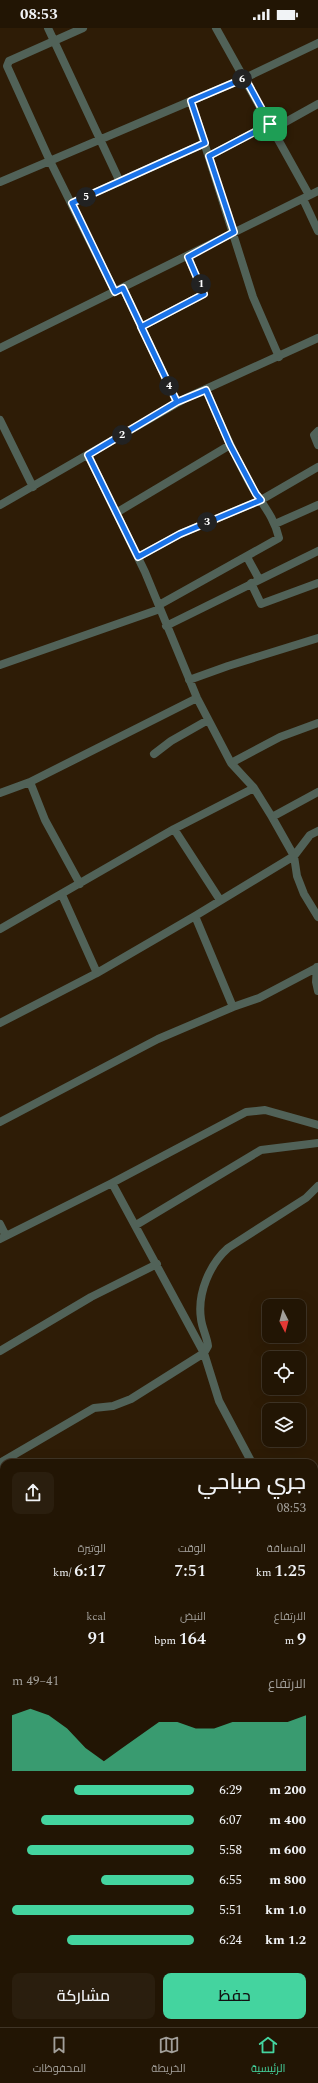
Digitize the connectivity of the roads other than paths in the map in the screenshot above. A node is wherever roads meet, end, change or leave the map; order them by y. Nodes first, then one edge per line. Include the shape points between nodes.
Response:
1 (48, 28) edge
2 (83, 28) edge
3 (216, 28) edge
4 (55, 41) junction
5 (318, 43) edge
6 (245, 78) junction
7 (191, 101) junction
8 (318, 104) edge
9 (271, 127) junction
10 (99, 141) junction
11 (205, 143) junction
12 (209, 156) junction
13 (50, 161) junction
14 (0, 182) edge
15 (120, 182) junction
16 (318, 191) edge
17 (306, 197) junction
18 (72, 203) junction
19 (318, 231) edge
20 (234, 232) junction
21 (188, 257) junction
22 (119, 290) junction
23 (141, 327) junction
24 (318, 338) edge
25 (0, 348) edge
26 (279, 357) junction
27 (206, 390) junction
28 (177, 402) junction
29 (0, 420) edge
30 (318, 431) edge
31 (318, 444) edge
32 (230, 445) junction
33 (88, 455) junction
34 (318, 467) edge
35 (33, 487) junction
36 (261, 500) junction
37 (0, 505) edge
38 (318, 505) edge
39 (116, 513) junction
40 (275, 524) junction
41 (318, 551) edge
42 (138, 557) junction
43 (247, 557) junction
44 (259, 579) junction
45 (318, 583) edge
46 (251, 584) junction
47 (159, 607) junction
48 (166, 626) junction
49 (318, 638) edge
50 (0, 665) edge
51 (189, 680) junction
52 (197, 698) junction
53 (208, 720) junction
54 (318, 723) edge
55 (154, 754) dead end
56 (231, 763) junction
57 (30, 782) junction
58 (254, 788) junction
59 (318, 792) edge
60 (0, 793) edge
61 (272, 817) junction
62 (174, 829) junction
63 (318, 831) edge
64 (294, 856) junction
65 (80, 884) junction
66 (62, 895) junction
67 (220, 900) junction
68 (195, 916) junction
69 (318, 917) edge
70 (0, 929) edge
71 (318, 967) edge
72 (97, 973) junction
73 (318, 991) edge
74 (233, 1006) junction
75 (0, 1023) edge
76 (0, 1122) edge
77 (318, 1125) edge
78 (318, 1143) edge
79 (112, 1183) junction
80 (318, 1186) edge
81 (0, 1224) edge
82 (136, 1225) junction
83 (3, 1237) edge
84 (157, 1264) junction
85 (0, 1351) edge
86 (204, 1353) junction
87 (6, 1459) edge
88 (250, 1459) edge

1 - 4 street
2 - 4 street
3 - 6 street
4 - 10 street
4 - 13 street via 10,61 7,66
5 - 6 street
6 - 7 street
6 - 9 street
7 - 10 street
7 - 11 street
8 - 9 street
9 - 12 street
9 - 17 street
10 - 13 street
10 - 15 street
11 - 12 street
11 - 15 street
12 - 20 street
13 - 14 street
13 - 18 street
15 - 18 street
16 - 17 street
17 - 19 street
17 - 20 street
18 - 22 street
20 - 21 street
20 - 26 street via 253,297
21 - 22 street
21 - 23 street via 204,294
22 - 23 street
22 - 25 street
23 - 28 street
24 - 26 street
26 - 27 street
27 - 28 street
27 - 32 street
28 - 33 street
29 - 35 street
30 - 31 street via 314,435
32 - 36 street
32 - 39 street
33 - 35 street
33 - 39 street
34 - 36 street
35 - 37 street
36 - 40 street
36 - 42 street via 180,534
38 - 40 street
39 - 42 street
40 - 43 street via 279,538
41 - 44 street
42 - 47 street
43 - 44 street
43 - 47 street
44 - 46 street
45 - 46 street via 261,604
46 - 48 street
47 - 48 street
47 - 50 street
48 - 51 street
49 - 51 street
51 - 52 street
52 - 53 street
52 - 57 street
53 - 55 street
53 - 56 street
54 - 56 street via 280,737
56 - 58 street
57 - 60 street
57 - 65 street via 45,820
58 - 61 street
58 - 62 street
59 - 61 street
61 - 64 street
62 - 65 street
62 - 67 street
63 - 64 street via 310,835
64 - 67 street
64 - 69 street via 297,876 304,894
65 - 66 street
66 - 70 street
66 - 72 street
67 - 68 street
68 - 72 street
68 - 74 street
71 - 73 street
71 - 74 street via 259,998
72 - 75 street
74 - 76 street via 158,1039
77 - 79 street via 265,1110 246,1112
78 - 82 street via 261,1150
79 - 82 street
79 - 83 street
80 - 86 street via 306,1198 219,1256 203,1290 200,1317 208,1346
81 - 83 street
82 - 84 street
84 - 85 street via 91,1297
84 - 86 street
86 - 87 street via 131,1399 117,1405 94,1408
86 - 88 street via 219,1401

